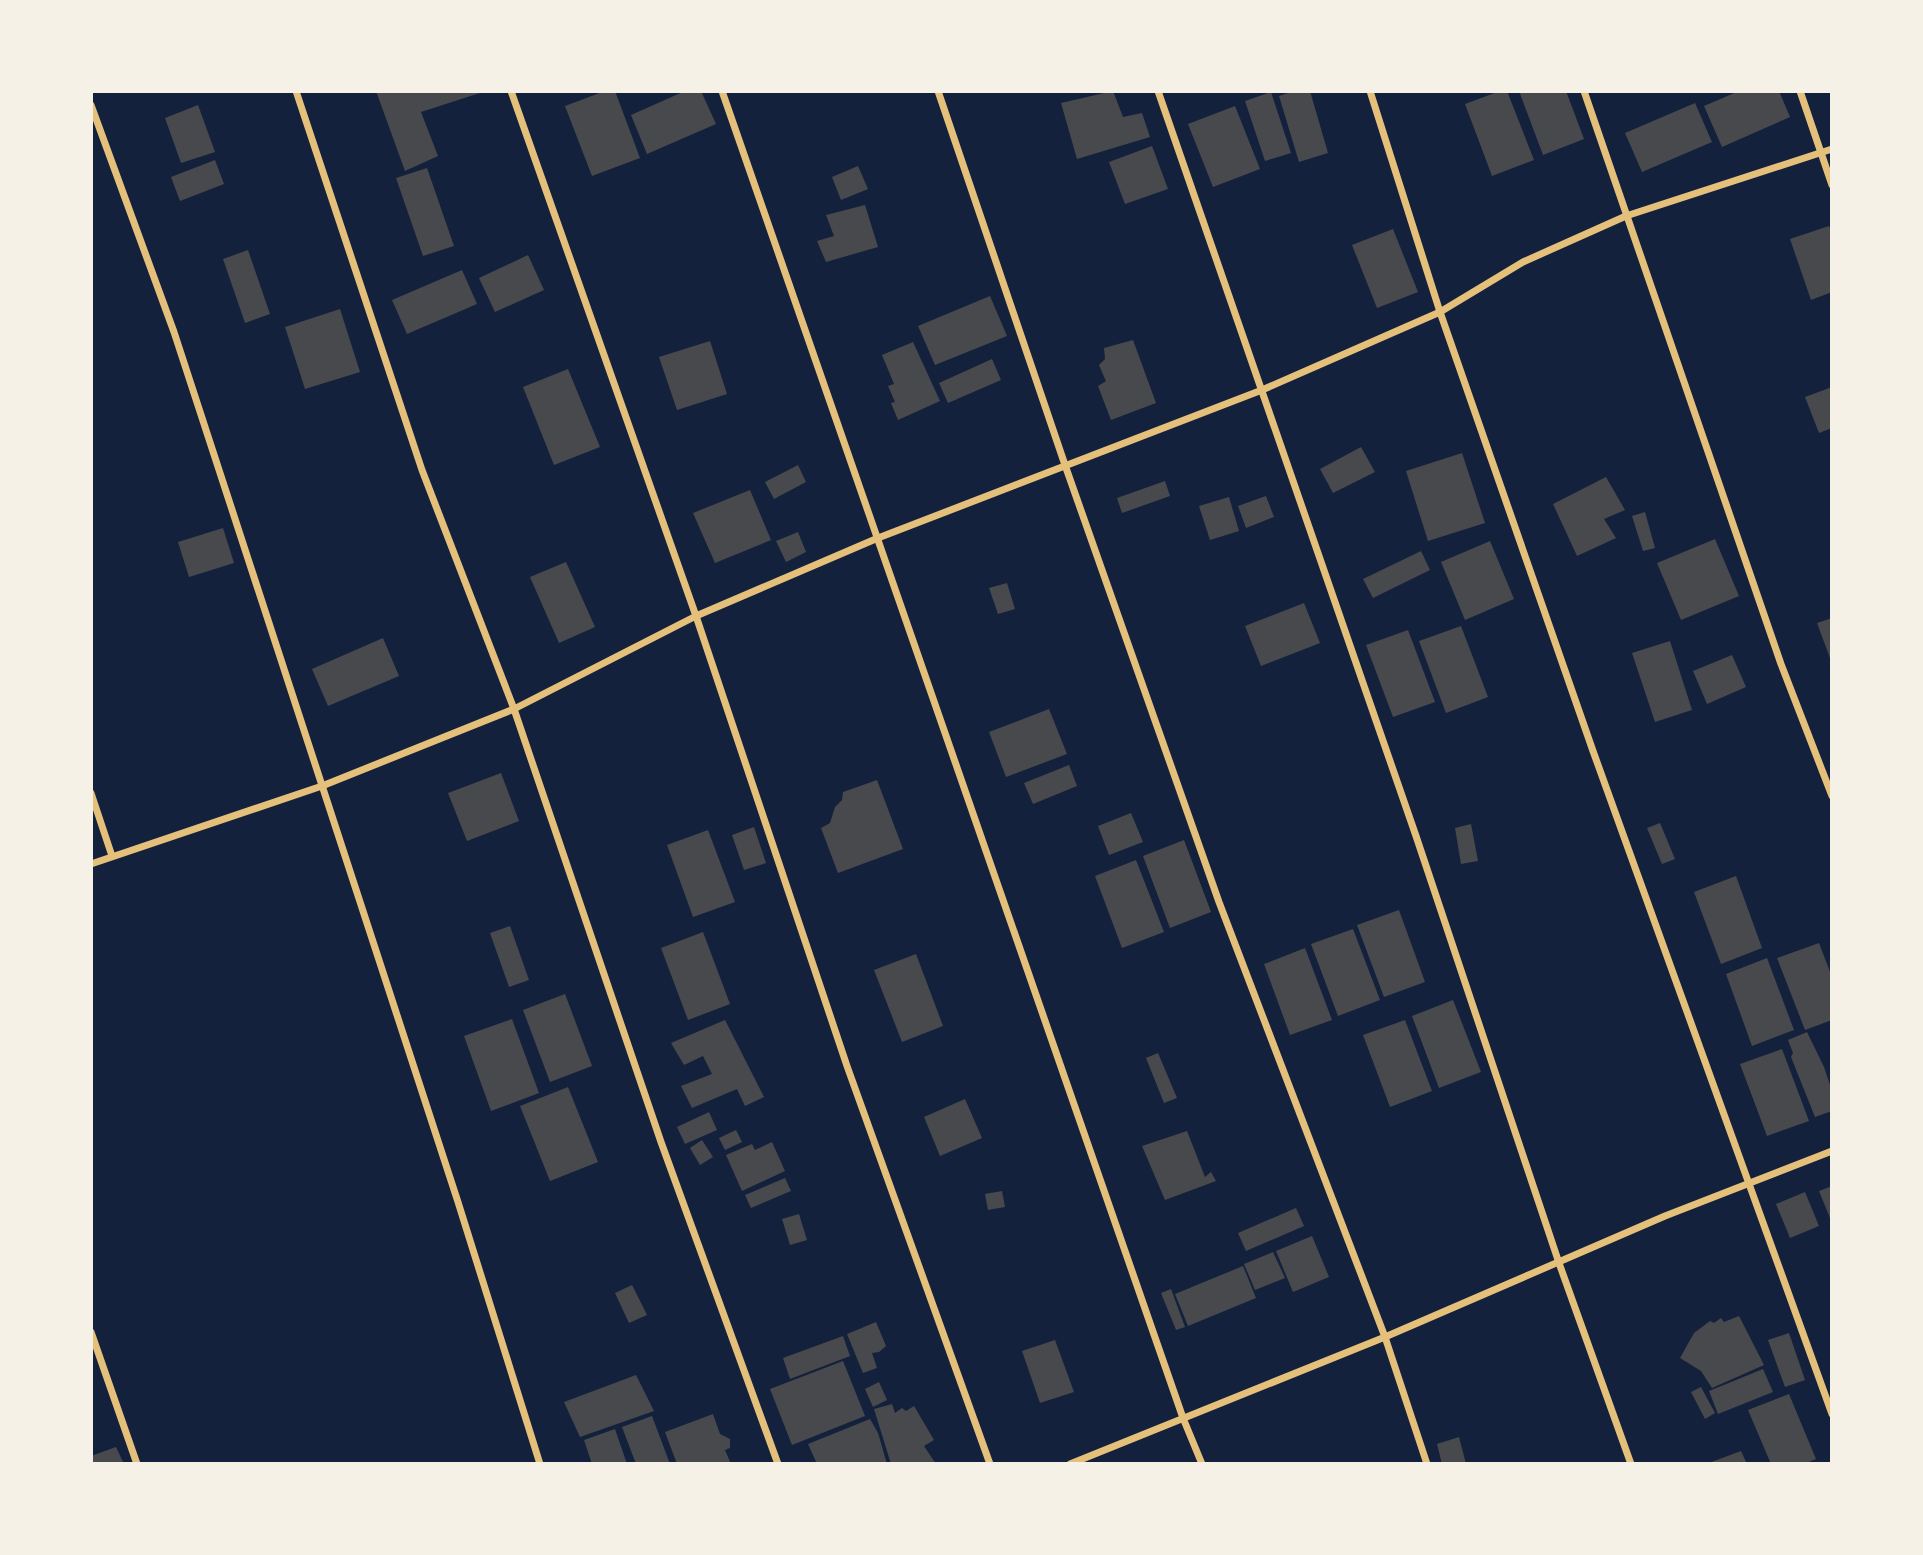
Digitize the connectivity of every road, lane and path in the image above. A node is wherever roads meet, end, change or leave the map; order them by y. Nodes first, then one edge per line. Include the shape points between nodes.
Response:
1 (296, 91) edge
2 (512, 91) edge
3 (722, 91) edge
4 (938, 91) edge
5 (1158, 91) edge
6 (1370, 91) edge
7 (1584, 91) edge
8 (1800, 91) edge
9 (91, 105) edge
10 (1832, 149) edge
11 (1821, 153) junction
12 (1832, 185) edge
13 (1626, 216) junction
14 (1440, 312) junction
15 (1262, 390) junction
16 (1065, 465) junction
17 (878, 538) junction
18 (696, 616) junction
19 (514, 709) junction
20 (322, 786) junction
21 (91, 793) edge
22 (1832, 796) edge
23 (112, 856) junction
24 (91, 864) edge
25 (1832, 1151) edge
26 (1751, 1184) junction
27 (1559, 1263) junction
28 (91, 1332) edge
29 (1385, 1337) junction
30 (1832, 1414) edge
31 (1183, 1418) junction
32 (136, 1464) edge
33 (540, 1464) edge
34 (778, 1464) edge
35 (990, 1464) edge
36 (1070, 1464) edge
37 (1202, 1464) edge
38 (1427, 1464) edge
39 (1631, 1464) edge

1 - 19 street via 422,470
2 - 18 street
3 - 17 street
4 - 16 street
5 - 15 street
6 - 14 street
7 - 13 street
8 - 11 street
9 - 20 street via 174,332
10 - 11 street
11 - 12 street
11 - 13 street
13 - 14 street via 1523,261
13 - 22 street via 1781,664
14 - 15 street
14 - 26 street
15 - 16 street
15 - 27 street
16 - 17 street
16 - 29 street via 1219,902
17 - 18 street
17 - 31 street
18 - 19 street
18 - 35 street via 847,1066
19 - 20 street
19 - 34 street via 661,1142
20 - 23 street
20 - 33 street
21 - 23 street
23 - 24 street
25 - 26 street
26 - 27 street
26 - 30 street
27 - 29 street
27 - 39 street
28 - 32 street
29 - 31 street
29 - 38 street
31 - 36 street
31 - 37 street

